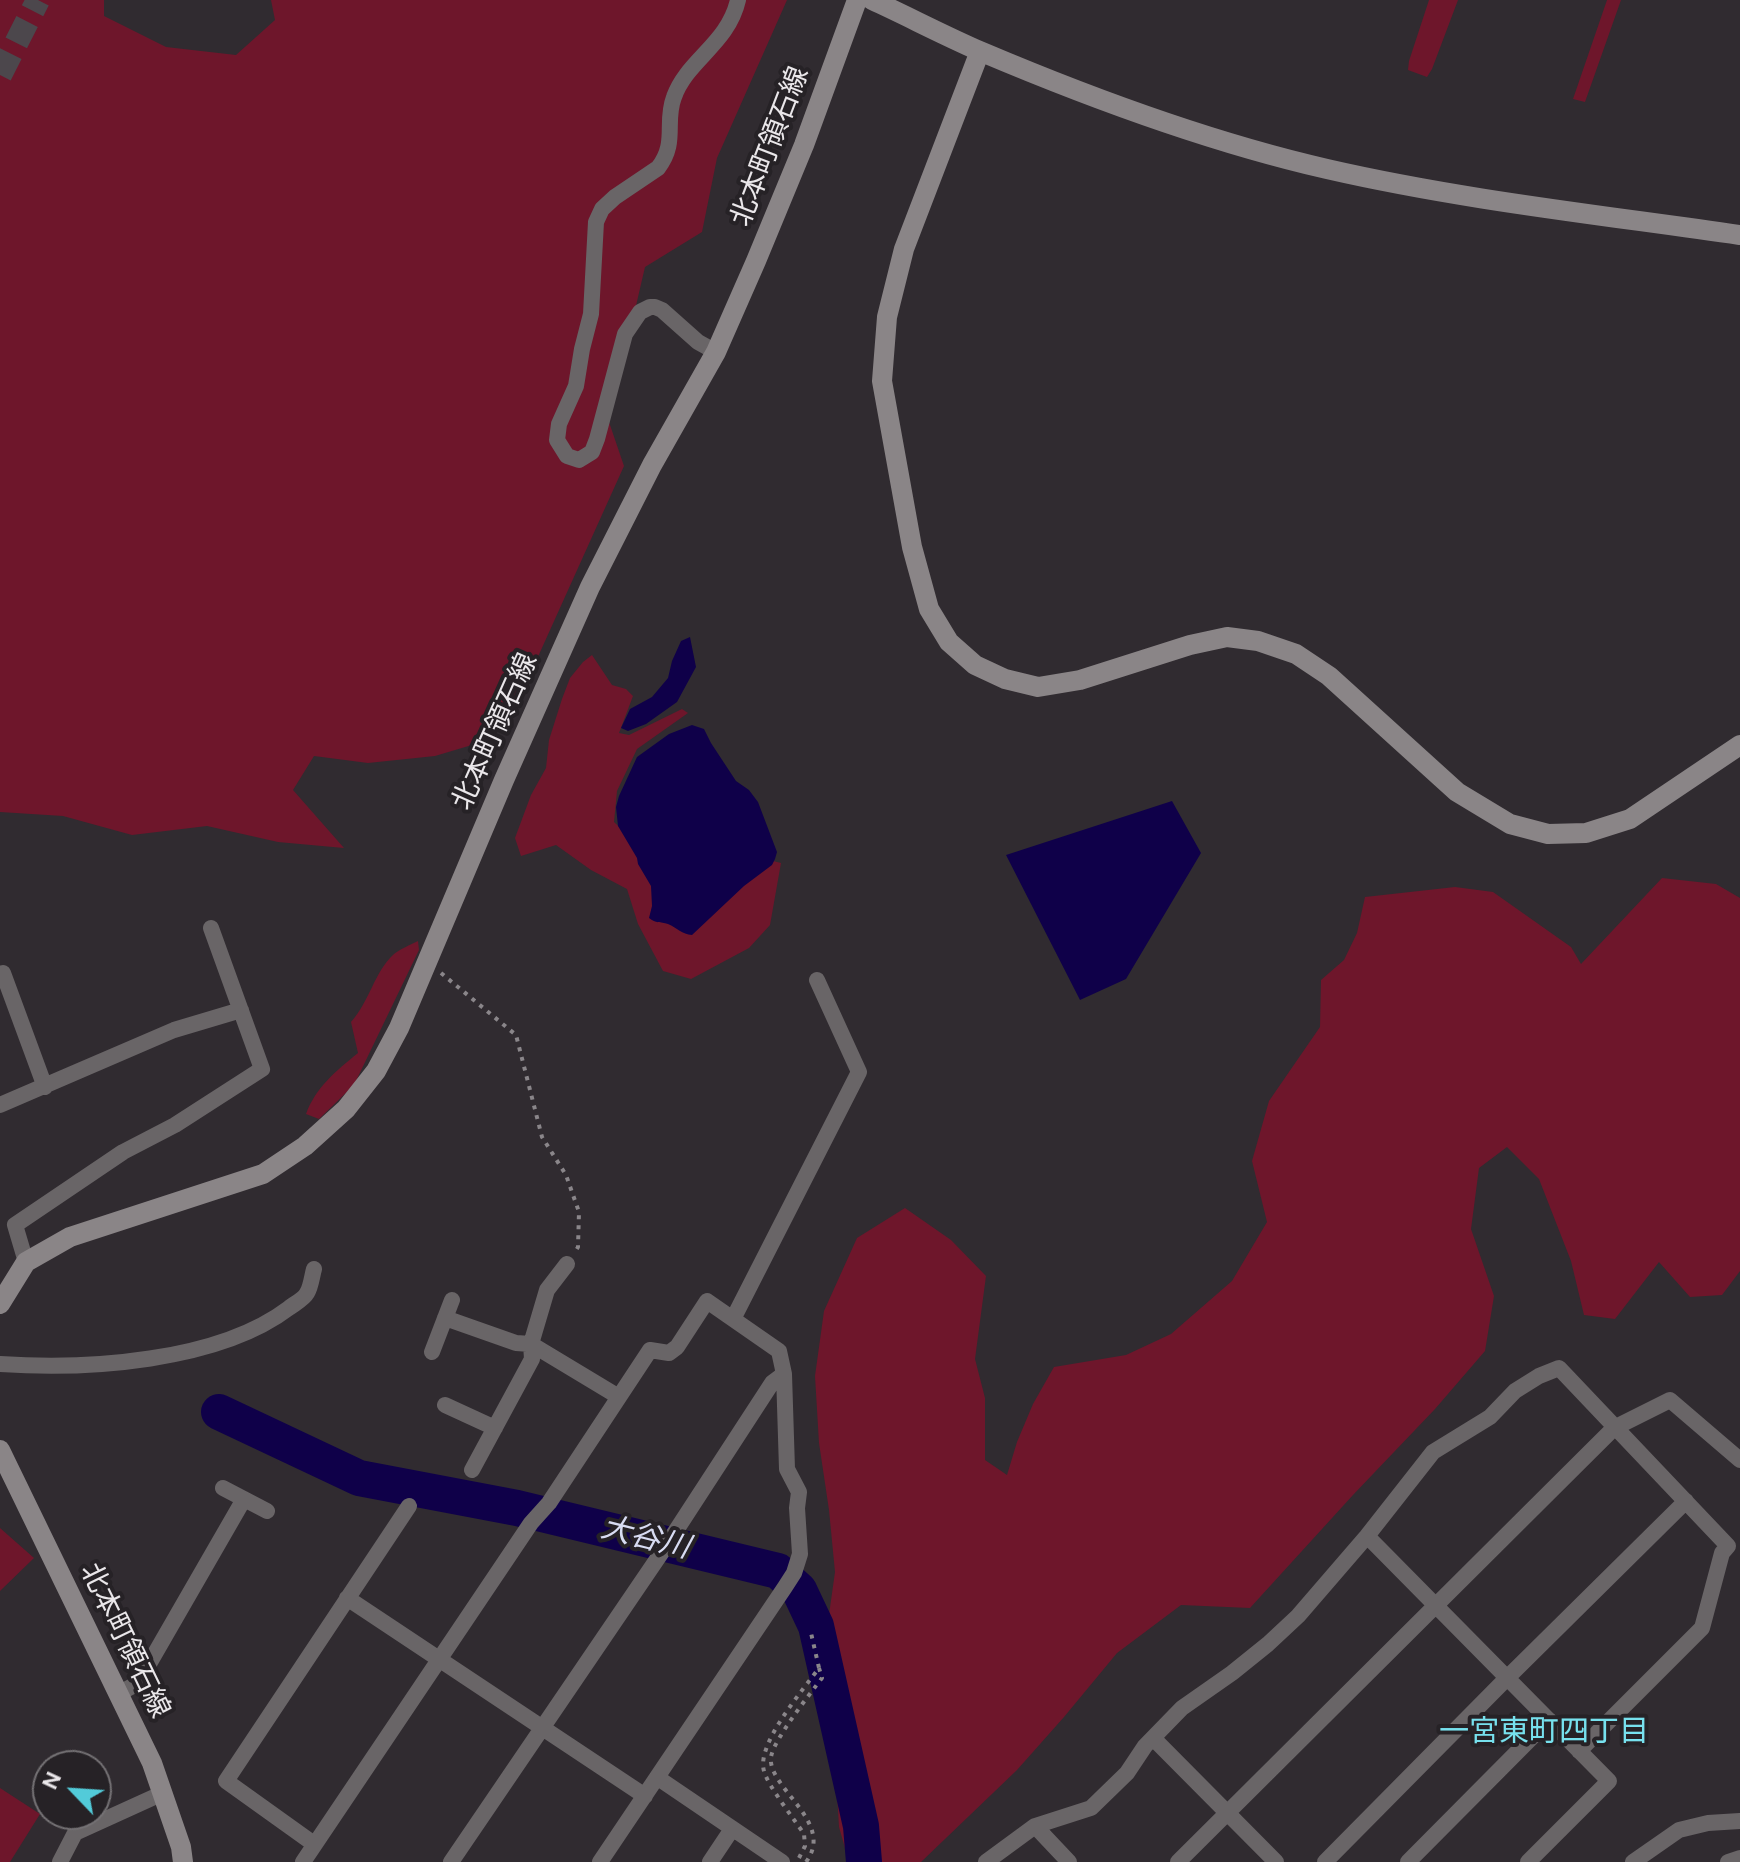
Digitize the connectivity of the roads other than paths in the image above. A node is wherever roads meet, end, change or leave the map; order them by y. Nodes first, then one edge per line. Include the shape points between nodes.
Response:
1 (738, 0) edge
2 (857, 0) edge
3 (872, 0) edge
4 (980, 51) junction
5 (1740, 235) edge
6 (716, 352) junction
7 (1740, 745) edge
8 (211, 928) dead end
9 (3, 973) dead end
10 (817, 980) dead end
11 (241, 1010) junction
12 (45, 1087) junction
13 (0, 1105) edge
14 (26, 1262) junction
15 (567, 1264) road end
16 (314, 1269) dead end
17 (452, 1300) dead end
18 (0, 1304) edge
19 (445, 1318) junction
20 (733, 1319) junction
21 (531, 1344) junction
22 (432, 1352) dead end
23 (0, 1364) edge
24 (784, 1374) junction
25 (619, 1397) junction
26 (445, 1405) dead end
27 (495, 1428) junction
28 (1614, 1428) junction
29 (0, 1450) edge
30 (1740, 1460) edge
31 (472, 1470) dead end
32 (223, 1488) dead end
33 (244, 1499) junction
34 (1686, 1501) junction
35 (409, 1506) dead end
36 (267, 1511) dead end
37 (1367, 1536) junction
38 (347, 1598) junction
39 (1436, 1605) junction
40 (440, 1658) junction
41 (1507, 1678) junction
42 (118, 1694) junction
43 (1549, 1720) junction
44 (543, 1727) junction
45 (1153, 1738) junction
46 (1579, 1751) junction
47 (658, 1778) junction
48 (163, 1793) junction
49 (645, 1796) junction
50 (1227, 1813) junction
51 (1740, 1821) edge
52 (1035, 1826) junction
53 (732, 1829) junction
54 (314, 1844) junction
55 (1740, 1858) edge
56 (60, 1862) edge
57 (183, 1862) edge
58 (303, 1862) edge
59 (451, 1862) edge
60 (600, 1862) edge
61 (710, 1862) edge
62 (782, 1862) edge
63 (986, 1862) edge
64 (1069, 1862) edge
65 (1178, 1862) edge
66 (1276, 1862) edge
67 (1325, 1862) edge
68 (1408, 1862) edge
69 (1528, 1862) edge
70 (1633, 1862) edge
71 (1728, 1862) edge

1 - 6 street via 728,26 673,98 663,162 615,197 596,222 591,314 576,386 559,424 561,449 579,460 592,452 625,334 640,312 650,307 662,310
2 - 6 street, 北本町領石線 via 804,145
3 - 4 street
4 - 5 street via 1215,138 1324,169 1448,193
4 - 7 street via 904,249 887,317 882,381 912,547 929,609 949,642 975,665 1038,687 1227,637 1258,641 1296,654 1329,676 1457,792 1510,824 1548,834 1586,833 1630,819
6 - 14 street, 北本町領石線 via 590,587 376,1071 346,1109 263,1174 70,1237
8 - 11 street
9 - 12 street
10 - 20 street via 859,1072
11 - 12 street via 174,1030
11 - 14 street via 262,1069 123,1152 15,1225
12 - 13 street
14 - 18 street, 北本町領石線
15 - 21 street via 547,1290
16 - 23 street via 307,1294 282,1313 251,1332 207,1347 130,1362
17 - 19 street
19 - 21 street
19 - 22 street
20 - 24 street via 779,1351
20 - 25 street via 707,1301 677,1347 669,1353 650,1350
21 - 25 street
21 - 27 street via 532,1359
24 - 44 street via 772,1383
24 - 47 street via 787,1469 799,1492 800,1554 790,1580
25 - 40 street
26 - 27 street
27 - 31 street
28 - 30 street via 1670,1400
28 - 34 street
28 - 37 street via 1559,1368 1539,1376 1490,1417 1433,1452
28 - 39 street
29 - 42 street, 北本町領石線
32 - 33 street
33 - 36 street
33 - 42 street via 138,1683
34 - 41 street
34 - 46 street via 1728,1546 1702,1628
35 - 38 street
37 - 39 street
37 - 45 street via 1298,1616 1182,1708
38 - 40 street
38 - 54 street via 226,1781
39 - 41 street
39 - 50 street
40 - 44 street
40 - 54 street
41 - 43 street
41 - 67 street
42 - 48 street, 北本町領石線
43 - 46 street
43 - 68 street
44 - 49 street
44 - 59 street
45 - 50 street
45 - 52 street via 1091,1808
46 - 69 street via 1609,1781
47 - 49 street
47 - 53 street
48 - 56 street via 75,1833
48 - 57 street, 北本町領石線
49 - 60 street
50 - 65 street
50 - 66 street
51 - 70 street via 1679,1830
52 - 63 street
52 - 64 street
53 - 61 street
53 - 62 street
54 - 58 street
55 - 71 street

